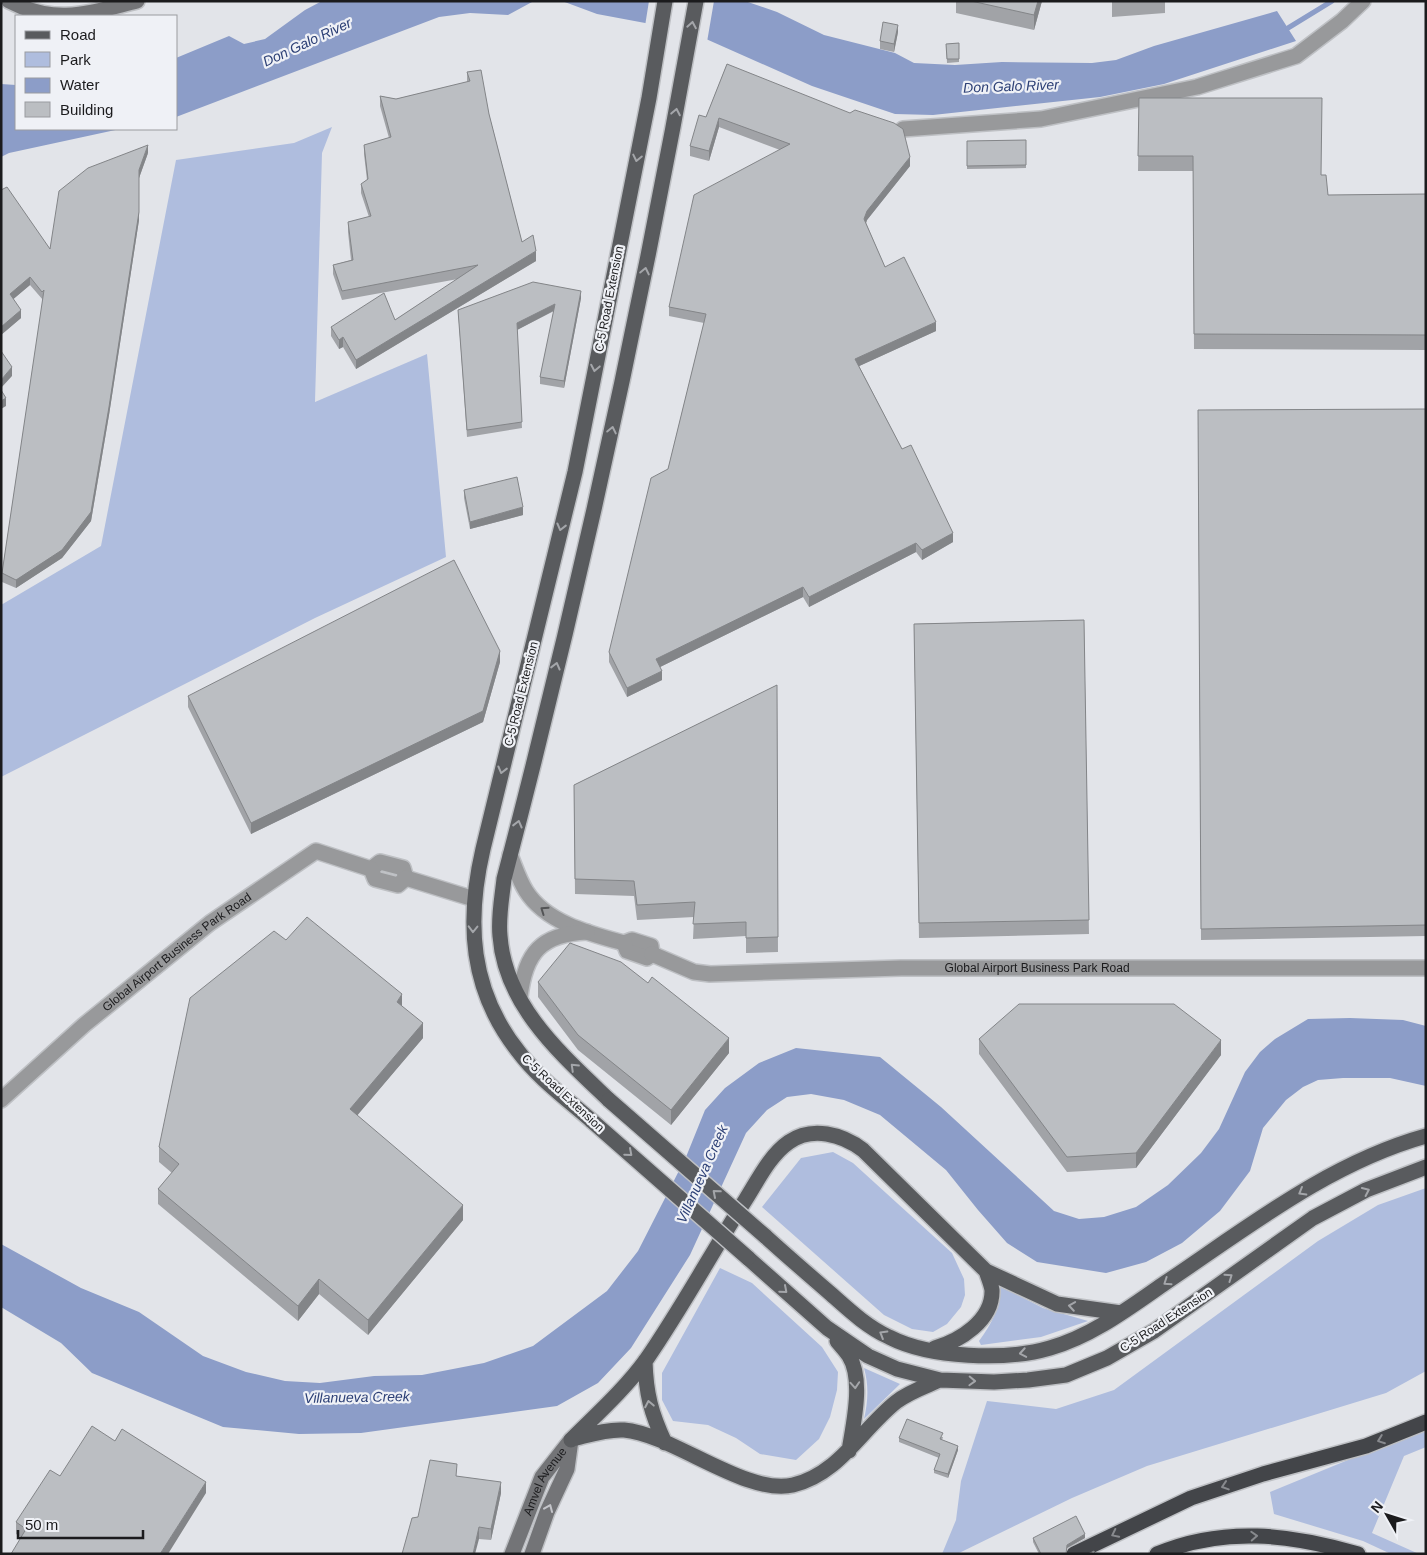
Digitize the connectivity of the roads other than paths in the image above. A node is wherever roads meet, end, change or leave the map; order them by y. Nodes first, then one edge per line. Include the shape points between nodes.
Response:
1 (9, 1) edge
2 (138, 1) edge
3 (666, 1) edge
4 (696, 1) edge
5 (1362, 1) edge
6 (40, 15) edge
7 (80, 15) edge
8 (903, 129) edge
9 (575, 472) junction
10 (602, 478) junction
11 (510, 855) junction
12 (474, 899) junction
13 (587, 932) junction
14 (1426, 968) edge
15 (520, 997) junction
16 (2, 1099) edge
17 (1426, 1136) edge
18 (1426, 1167) edge
19 (986, 1271) junction
20 (1121, 1313) junction
21 (827, 1328) junction
22 (928, 1350) junction
23 (645, 1361) junction
24 (940, 1380) junction
25 (1426, 1422) edge
26 (571, 1440) junction
27 (665, 1443) junction
28 (849, 1451) junction
29 (512, 1554) edge
30 (532, 1554) edge
31 (1074, 1554) edge
32 (1157, 1554) edge
33 (1358, 1554) edge

1 - 6 main road
2 - 7 main road
3 -> 9 main road, C-5 Road Extension
10 -> 4 main road
5 - 8 street via 1342,21 1296,56 1197,87 1041,119
9 - 10 main road
9 -> 12 main road, C-5 Road Extension via 483,849
11 -> 10 main road
13 -> 11 street, Global Airport Business Park Road via 560,920 534,902 520,881
11 - 15 main road via 501,902 500,935 503,956
12 - 16 street, Global Airport Business Park Road via 406,878 403,868 394,865 380,862 371,869 316,851 210,923 84,1025
12 -> 21 main road, C-5 Road Extension, bridge via 476,963 500,1026 518,1052
13 - 14 street, Global Airport Business Park Road via 624,943 627,951 640,956 647,958 652,954 694,972 710,974 911,968
13 - 15 street, Global Airport Business Park Road via 558,937 535,952 523,973
22 -> 15 main road, bridge via 887,1337 860,1319 609,1100 542,1033
17 -> 20 main road via 1354,1163 1299,1193
24 -> 18 main road, C-5 Road Extension via 1028,1380 1066,1374 1107,1358 1154,1331 1313,1218 1366,1190
20 -> 19 main road via 1057,1304
19 - 22 main road via 992,1290 978,1323 952,1343
19 - 23 main road via 856,1145 828,1134 807,1135 788,1142 774,1158
20 -> 22 main road via 1094,1330 1050,1348 1012,1355
21 - 24 main road, C-5 Road Extension via 868,1356
21 -> 28 main road via 850,1358 854,1370 856,1400
23 - 26 main road
27 -> 23 main road via 648,1403
24 - 28 main road via 896,1402
25 -> 31 highway via 1366,1446 1255,1477 1178,1503
26 - 27 main road via 618,1430
26 - 29 main road, Amvel Avenue via 536,1488
30 -> 26 main road, Amvel Avenue via 567,1469
27 - 28 main road via 733,1473 783,1486 814,1478
32 -> 33 highway via 1195,1542 1264,1536 1292,1537

